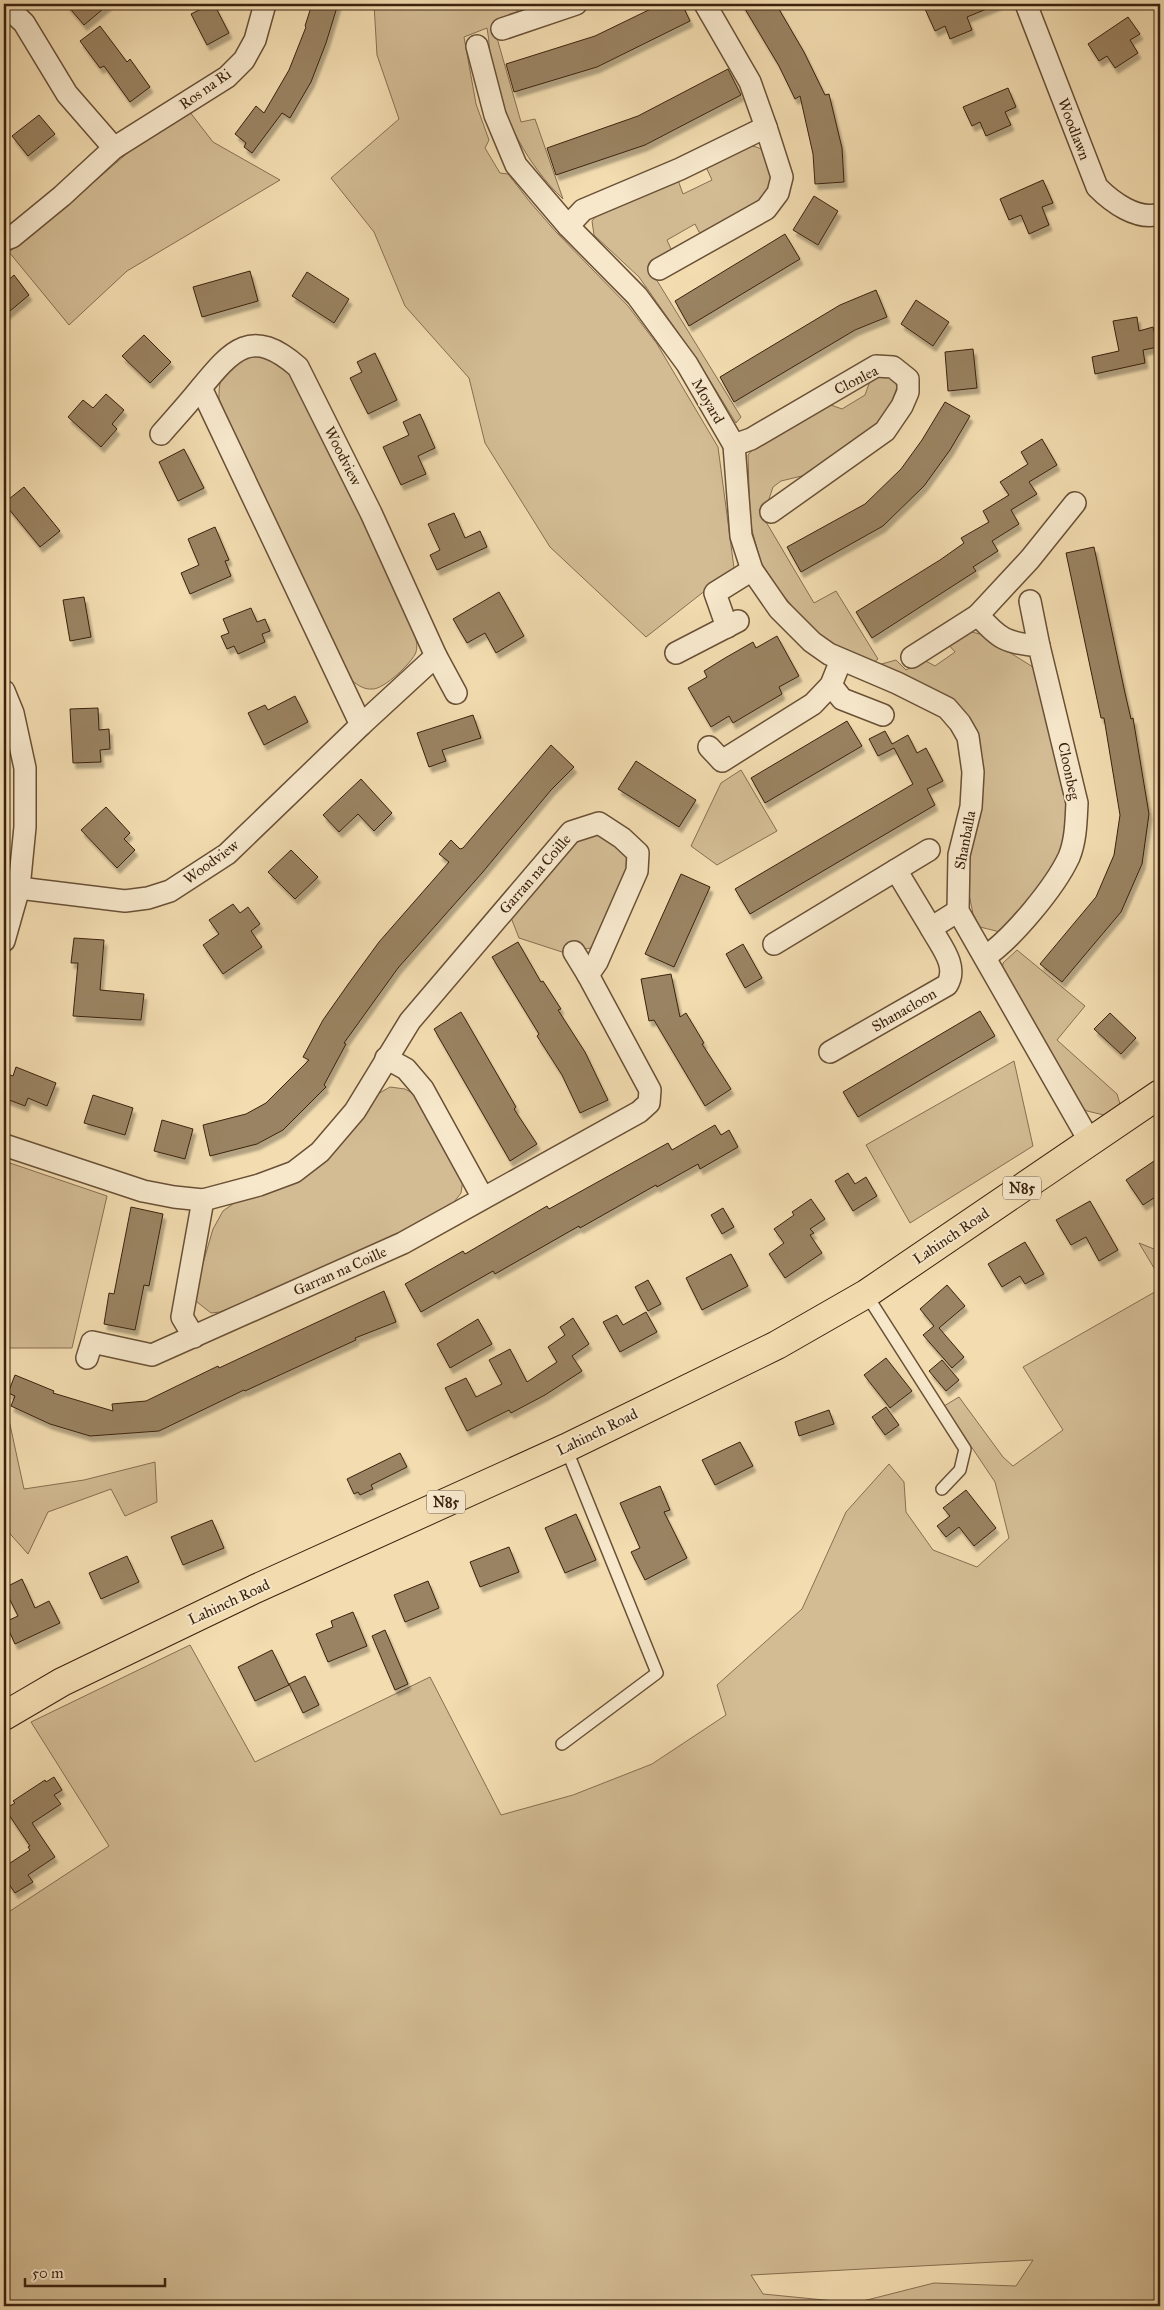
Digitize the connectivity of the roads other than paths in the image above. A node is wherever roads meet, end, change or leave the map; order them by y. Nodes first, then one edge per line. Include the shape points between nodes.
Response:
1 (4, 4) edge
2 (265, 4) edge
3 (576, 4) edge
4 (705, 4) edge
5 (1026, 4) edge
6 (502, 29) dead end
7 (477, 46) dead end
8 (766, 127) junction
9 (114, 148) junction
10 (1160, 214) edge
11 (568, 226) junction
12 (4, 240) edge
13 (659, 269) dead end
14 (200, 388) junction
15 (161, 434) dead end
16 (734, 445) junction
17 (1075, 503) dead end
18 (771, 512) dead end
19 (752, 570) junction
20 (1030, 601) dead end
21 (779, 609) joint
22 (978, 615) junction
23 (1039, 646) junction
24 (676, 653) dead end
25 (436, 656) junction
26 (912, 657) dead end
27 (841, 660) junction
28 (831, 685) junction
29 (4, 690) edge
30 (456, 693) dead end
31 (883, 715) dead end
32 (360, 725) junction
33 (709, 747) dead end
34 (929, 850) dead end
35 (896, 870) junction
36 (19, 888) junction
37 (958, 911) junction
38 (931, 928) junction
39 (4, 941) edge
40 (774, 944) dead end
41 (574, 952) dead end
42 (985, 957) junction
43 (588, 975) junction
44 (830, 1052) dead end
45 (386, 1058) junction
46 (1160, 1094) edge
47 (1090, 1142) junction
48 (4, 1145) edge
49 (483, 1198) junction
50 (203, 1200) junction
51 (866, 1294) junction
52 (194, 1337) junction
53 (87, 1358) dead end
54 (566, 1448) junction
55 (942, 1489) dead end
56 (4, 1716) edge
57 (562, 1744) dead end

1 - 9 street via 24,23 68,94
2 - 9 street, Ros na Ri via 255,40 244,60 227,77
3 - 6 street
4 - 8 street via 750,82
5 - 10 street, Woodlawn via 1097,188 1124,208 1139,214
7 - 11 street, Moyard via 495,115 516,165
8 - 11 street via 680,169 583,210
8 - 13 street via 782,177 778,193 766,209
9 - 12 street, Ros na Ri via 62,196
11 - 16 street, Moyard via 637,296 686,364
14 - 15 street, Woodview
14 - 25 street, Woodview via 229,356 246,347 262,345 282,353 298,367 371,513
14 - 32 street
16 - 18 street, Clonlea via 751,439 876,366 893,366 908,379 908,392 902,406 885,431
16 - 19 street, Moyard via 741,536
17 - 22 street via 1030,559
19 - 21 street, Moyard
19 - 24 street via 715,593 733,624
20 - 23 street, Cloonbeg
21 - 27 street, Shanballa via 812,642
22 - 23 street via 993,632 1012,643
22 - 26 street
23 - 42 street, Cloonbeg via 1077,803 1076,830 1069,856 1055,879 998,948
25 - 30 street, Woodview
25 - 32 street, Woodview
27 - 28 street
27 - 37 street, Shanballa via 898,683 947,708 960,722 968,738 973,772 972,798 959,855
28 - 31 street via 842,699
28 - 33 street via 813,704 722,761
29 - 36 street via 25,768 25,827
32 - 36 street, Woodview via 228,854 170,892 125,901
34 - 35 street
35 - 38 street, Shanacloon
35 - 40 street
36 - 39 street
37 - 38 street
37 - 42 street
38 - 44 street, Shanacloon via 952,967 952,977 947,985
41 - 43 street, Garran na Coille
42 - 47 street
43 - 45 street, Garran na Coille via 598,962 637,871 638,853 599,822 571,832 410,1021
43 - 49 street, Garran na Coille via 650,1090 649,1103 639,1112
45 - 49 street via 406,1069 423,1089
45 - 50 street, Garran na Coille via 355,1111 307,1164 272,1180
46 - 47 main road, Lahinch Road / N85
47 - 51 main road, Lahinch Road / N85
48 - 50 street, Garran na Coille via 143,1191
49 - 52 street, Garran na Coille via 402,1244
50 - 52 street via 182,1317
51 - 54 main road, Lahinch Road / N85 via 777,1345
51 - 55 lane via 965,1449 960,1470
52 - 53 street, Garran na Coille via 152,1355 92,1342
54 - 56 main road, Lahinch Road / N85 via 256,1589 62,1682
54 - 57 lane via 657,1673

